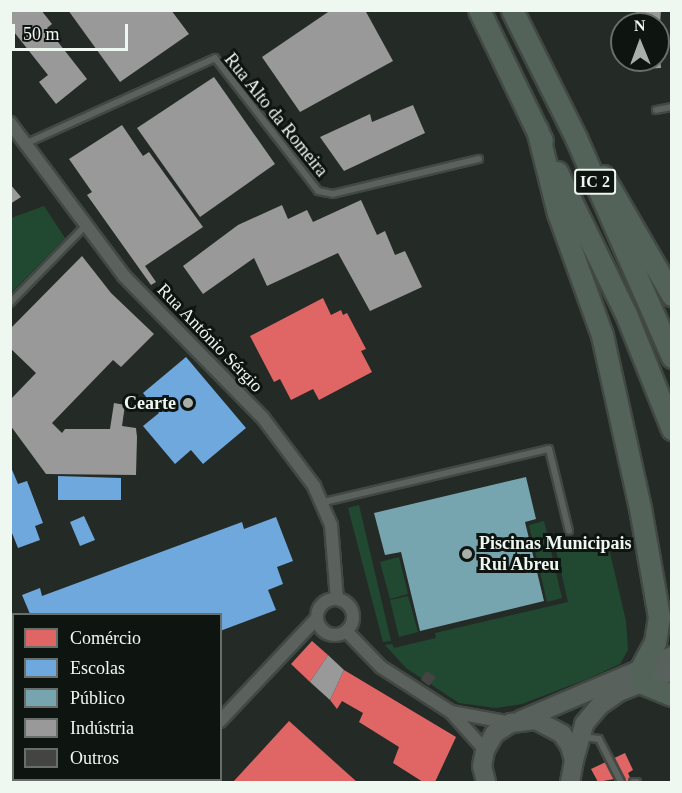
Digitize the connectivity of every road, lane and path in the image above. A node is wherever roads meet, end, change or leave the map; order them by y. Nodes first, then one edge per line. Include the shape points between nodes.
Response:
1 (479, 10) edge
2 (512, 10) edge
3 (672, 107) edge
4 (656, 110) dead end
5 (10, 123) edge
6 (537, 129) junction
7 (576, 138) junction
8 (27, 143) junction
9 (479, 159) dead end
10 (87, 225) junction
11 (672, 295) edge
12 (10, 303) edge
13 (672, 357) edge
14 (672, 429) edge
15 (324, 502) junction
16 (569, 531) dead end
17 (337, 599) junction
18 (316, 619) junction
19 (346, 632) junction
20 (672, 656) edge
21 (672, 671) edge
22 (641, 676) junction
23 (672, 695) edge
24 (451, 712) junction
25 (222, 720) edge
26 (516, 721) junction
27 (580, 737) junction
28 (574, 760) junction
29 (483, 770) edge
30 (570, 783) edge
31 (621, 783) edge

1 - 6 highway, IC 2
2 - 7 highway, IC 2
3 - 4 lane
5 - 8 street, Rua António Sérgio
6 - 14 highway, IC 2 via 626,314
6 - 22 highway via 558,213 602,335 645,529 658,617 655,642
7 - 11 highway via 621,202
7 - 13 highway, IC 2
8 - 9 lane, Rua Alto da Romeira via 215,58 318,191 333,194
8 - 10 street, Rua António Sérgio
10 - 12 lane
10 - 15 street, Rua António Sérgio via 124,276 263,418
15 - 16 lane via 549,449
15 - 17 street, Rua António Sérgio via 331,525
17 - 18 street via 322,603
17 - 19 street via 345,602 354,616
18 - 19 street via 327,634
18 - 25 street
19 - 24 street via 381,667
20 - 22 main road
21 - 22 main road
22 - 23 highway
22 - 26 main road
22 - 27 main road via 599,706 584,724
24 - 26 street
24 - 29 street
26 - 28 main road via 536,720 562,734
26 - 29 main road via 495,733
27 - 28 main road
27 - 31 lane via 599,739
28 - 30 main road

